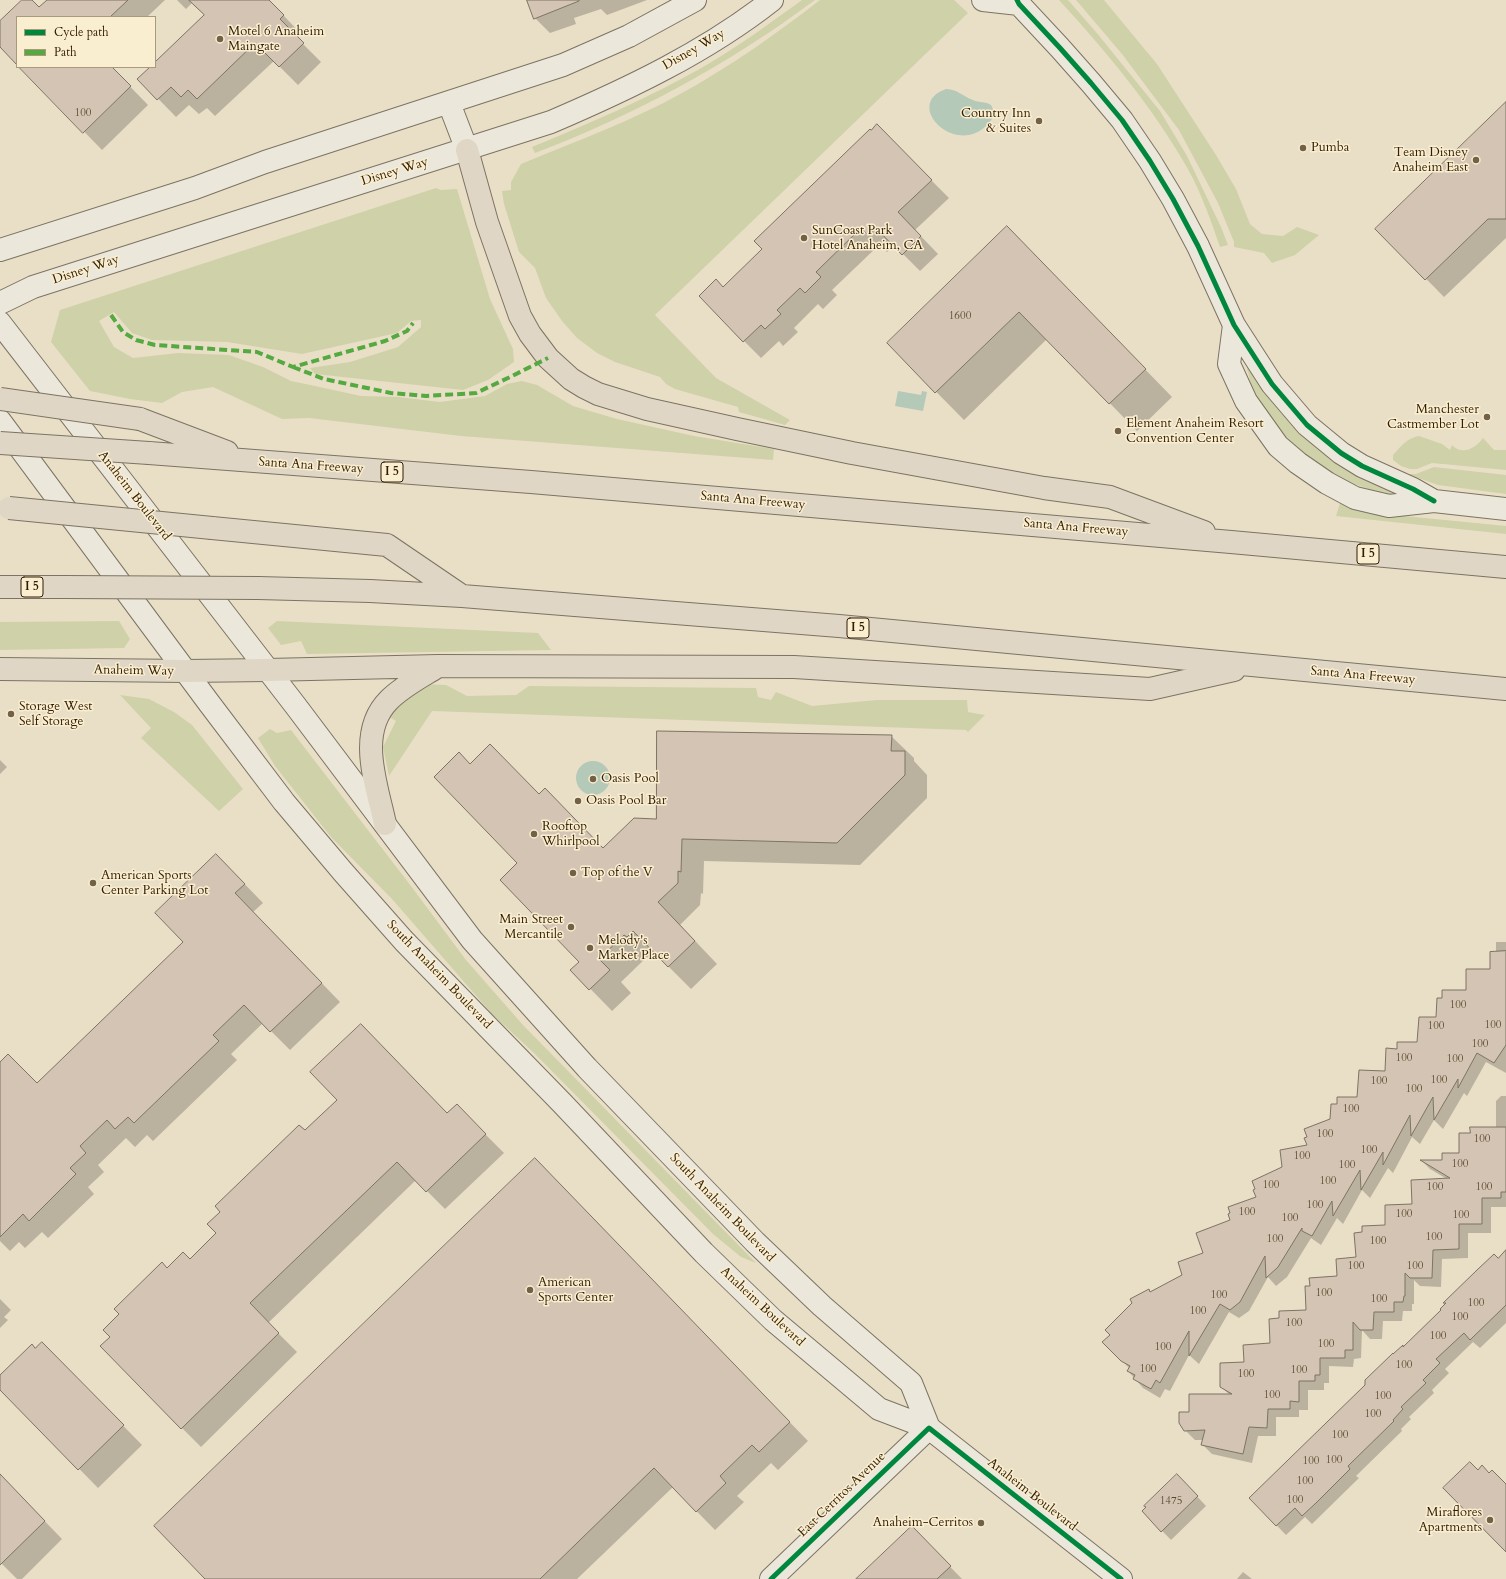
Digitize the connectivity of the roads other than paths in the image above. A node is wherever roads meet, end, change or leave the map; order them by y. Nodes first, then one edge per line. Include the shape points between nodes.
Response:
1 (695, 0) edge
2 (772, 0) edge
3 (983, 0) edge
4 (1018, 2) edge
5 (449, 103) junction
6 (467, 150) junction
7 (0, 250) edge
8 (0, 303) edge
9 (0, 323) edge
10 (1234, 325) junction
11 (0, 399) edge
12 (0, 421) edge
13 (0, 443) edge
14 (253, 461) junction
15 (1434, 501) junction
16 (5, 508) edge
17 (1506, 509) edge
18 (1231, 542) junction
19 (1506, 567) edge
20 (0, 587) edge
21 (462, 596) junction
22 (438, 666) junction
23 (1253, 666) junction
24 (0, 669) edge
25 (268, 670) junction
26 (186, 671) junction
27 (1506, 689) edge
28 (385, 824) junction
29 (712, 1261) joint
30 (929, 1428) junction
31 (771, 1579) edge
32 (1121, 1579) edge

1 - 5 main road via 650,26 563,65
2 - 6 main road, Disney Way via 688,55 609,97 551,122
3 - 4 main road
4 - 10 main road via 1122,120 1150,161 1198,246
5 - 6 main road
5 - 7 main road
6 - 8 main road, Disney Way via 41,285
6 - 18 main road via 487,222 520,316 548,358 584,387 647,409 737,429 1044,488 1110,497
9 - 25 main road, Anaheim Boulevard
10 - 15 main road via 1272,384 1307,424 1357,463
10 - 15 main road via 1229,364 1246,401 1278,446 1327,483 1355,498 1389,506
11 - 14 main road, bridge via 140,419
12 - 26 main road
13 - 14 main road, Santa Ana Freeway / I 5, bridge
14 - 18 main road, Santa Ana Freeway / I 5 via 531,482
15 - 17 main road
16 - 21 main road, bridge via 387,545
18 - 19 main road, Santa Ana Freeway / I 5
20 - 21 main road, Santa Ana Freeway / I 5, bridge via 258,588
21 - 23 main road, Santa Ana Freeway / I 5 via 839,626
22 - 23 main road, Anaheim Way via 794,667 1150,689
22 - 25 main road, Anaheim Way
22 - 28 main road via 388,701 376,720 372,732 371,759
23 - 27 main road, Santa Ana Freeway / I 5
24 - 26 main road, Anaheim Way
25 - 26 main road, Anaheim Way
25 - 28 main road
26 - 29 main road, South Anaheim Boulevard via 284,802 404,941
28 - 30 main road, South Anaheim Boulevard via 472,940 593,1074 770,1258 911,1383
29 - 30 main road, Anaheim Boulevard via 773,1320 879,1409
30 - 31 main road, East Cerritos Avenue
30 - 32 main road, Anaheim Boulevard

